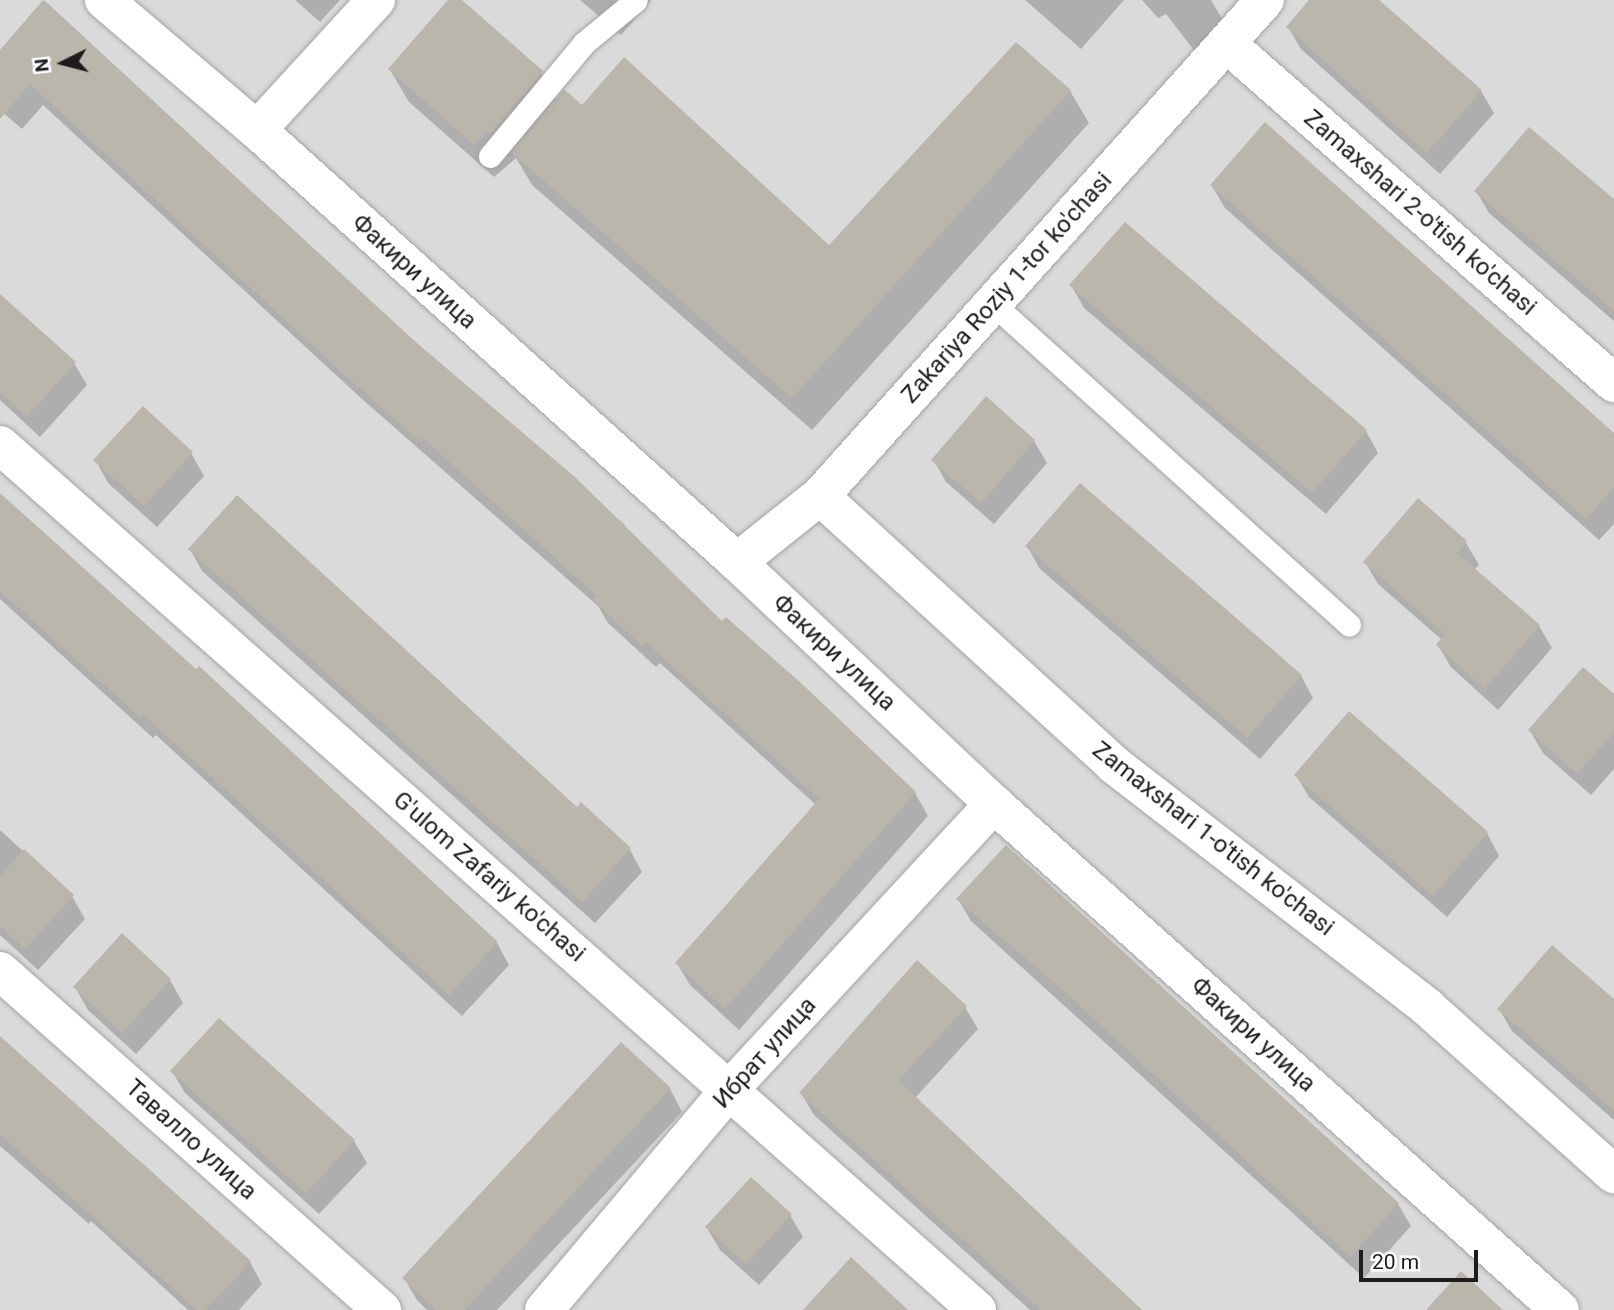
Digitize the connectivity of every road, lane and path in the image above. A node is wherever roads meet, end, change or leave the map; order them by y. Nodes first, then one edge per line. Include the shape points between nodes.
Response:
1 (104, 0) edge
2 (376, 0) edge
3 (636, 0) edge
4 (1241, 17) edge
5 (257, 130) junction
6 (490, 156) dead end
7 (993, 304) junction
8 (1614, 383) edge
9 (0, 445) edge
10 (820, 496) junction
11 (737, 562) junction
12 (1349, 624) dead end
13 (994, 804) junction
14 (0, 971) edge
15 (729, 1090) junction
16 (1614, 1174) edge
17 (382, 1310) edge
18 (544, 1310) edge
19 (977, 1310) edge
20 (1560, 1310) edge

1 - 5 street, Факири улица
2 - 5 street
3 - 6 lane via 584,43
4 - 7 street, Zakariya Roziy 1-tor ko'chasi
4 - 8 street, Zamaxshari 2-o'tish ko'chasi
5 - 11 street, Факири улица
7 - 10 street, Zakariya Roziy 1-tor ko'chasi
7 - 12 lane
9 - 15 street, G'ulom Zafariy ko'chasi
10 - 11 street, Zakariya Roziy 1-tor ko'chasi
10 - 16 street, Zamaxshari 1-o'tish ko'chasi via 1113,764 1427,1007
11 - 13 street, Факири улица
13 - 15 street, Ибрат улица
13 - 20 street, Факири улица
14 - 17 street, Тавалло улица
15 - 18 street, Ибрат улица
15 - 19 street, G'ulom Zafariy ko'chasi

